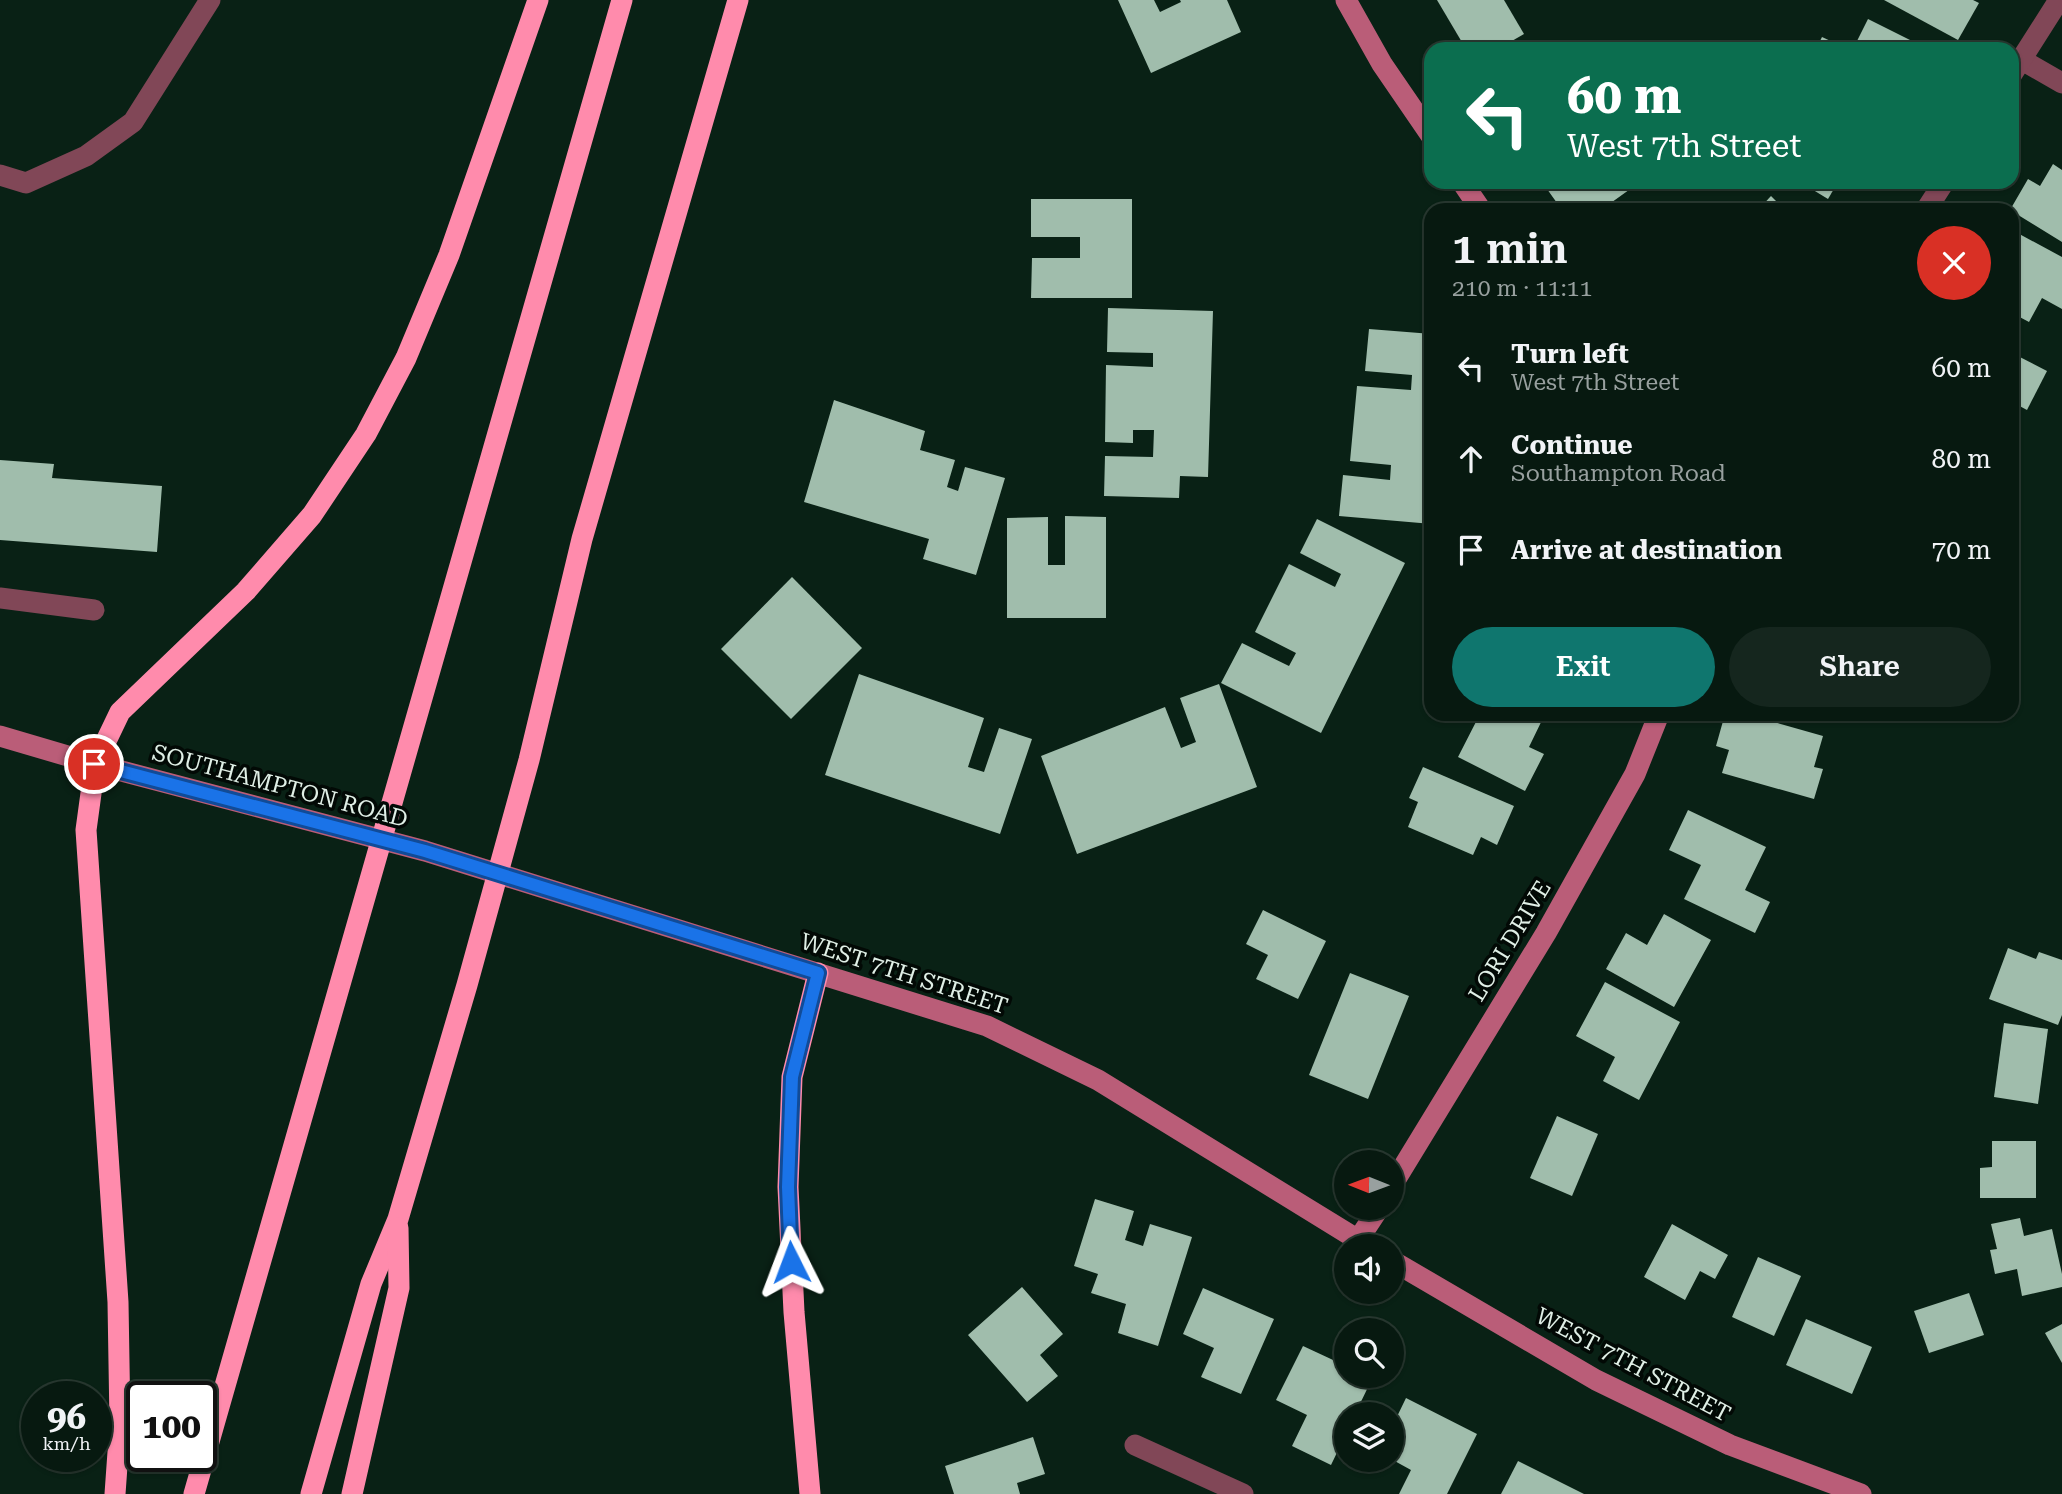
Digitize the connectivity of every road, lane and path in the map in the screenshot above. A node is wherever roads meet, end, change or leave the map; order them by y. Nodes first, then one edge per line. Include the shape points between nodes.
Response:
1 (210, 0) edge
2 (538, 0) edge
3 (622, 0) edge
4 (738, 0) edge
5 (1346, 0) edge
6 (2059, 0) edge
7 (2019, 64) edge
8 (2019, 68) edge
9 (2062, 83) edge
10 (1424, 125) edge
11 (0, 175) edge
12 (0, 598) edge
13 (94, 610) dead end
14 (1656, 721) edge
15 (0, 736) edge
16 (94, 764) junction
17 (425, 851) joint
18 (818, 973) junction
19 (1404, 1166) edge
20 (398, 1219) junction
21 (1348, 1234) edge
22 (1404, 1268) edge
23 (1135, 1445) dead end
24 (116, 1494) edge
25 (194, 1494) edge
26 (311, 1494) edge
27 (352, 1494) edge
28 (810, 1494) edge
29 (1243, 1494) edge
30 (1861, 1494) edge

1 - 11 street via 133,122 86,156 26,183
2 - 16 highway via 449,255 406,358 366,433 312,515 246,591 120,712
3 - 25 highway
4 - 20 highway via 582,540 529,760
5 - 10 street
6 - 7 street
8 - 9 street
12 - 13 street
14 - 19 street, LORI DRIVE via 1635,774 1546,933
15 - 16 street, SOUTHAMPTON ROAD
16 - 17 street, SOUTHAMPTON ROAD
16 - 24 highway via 86,830 118,1302
17 - 18 street, WEST 7TH STREET
18 - 21 street, WEST 7TH STREET via 987,1026 1098,1080
18 - 28 highway via 792,1077 788,1187
20 - 26 highway via 371,1284
20 - 27 highway via 399,1288
22 - 30 street, WEST 7TH STREET via 1596,1380 1730,1445
23 - 29 street

